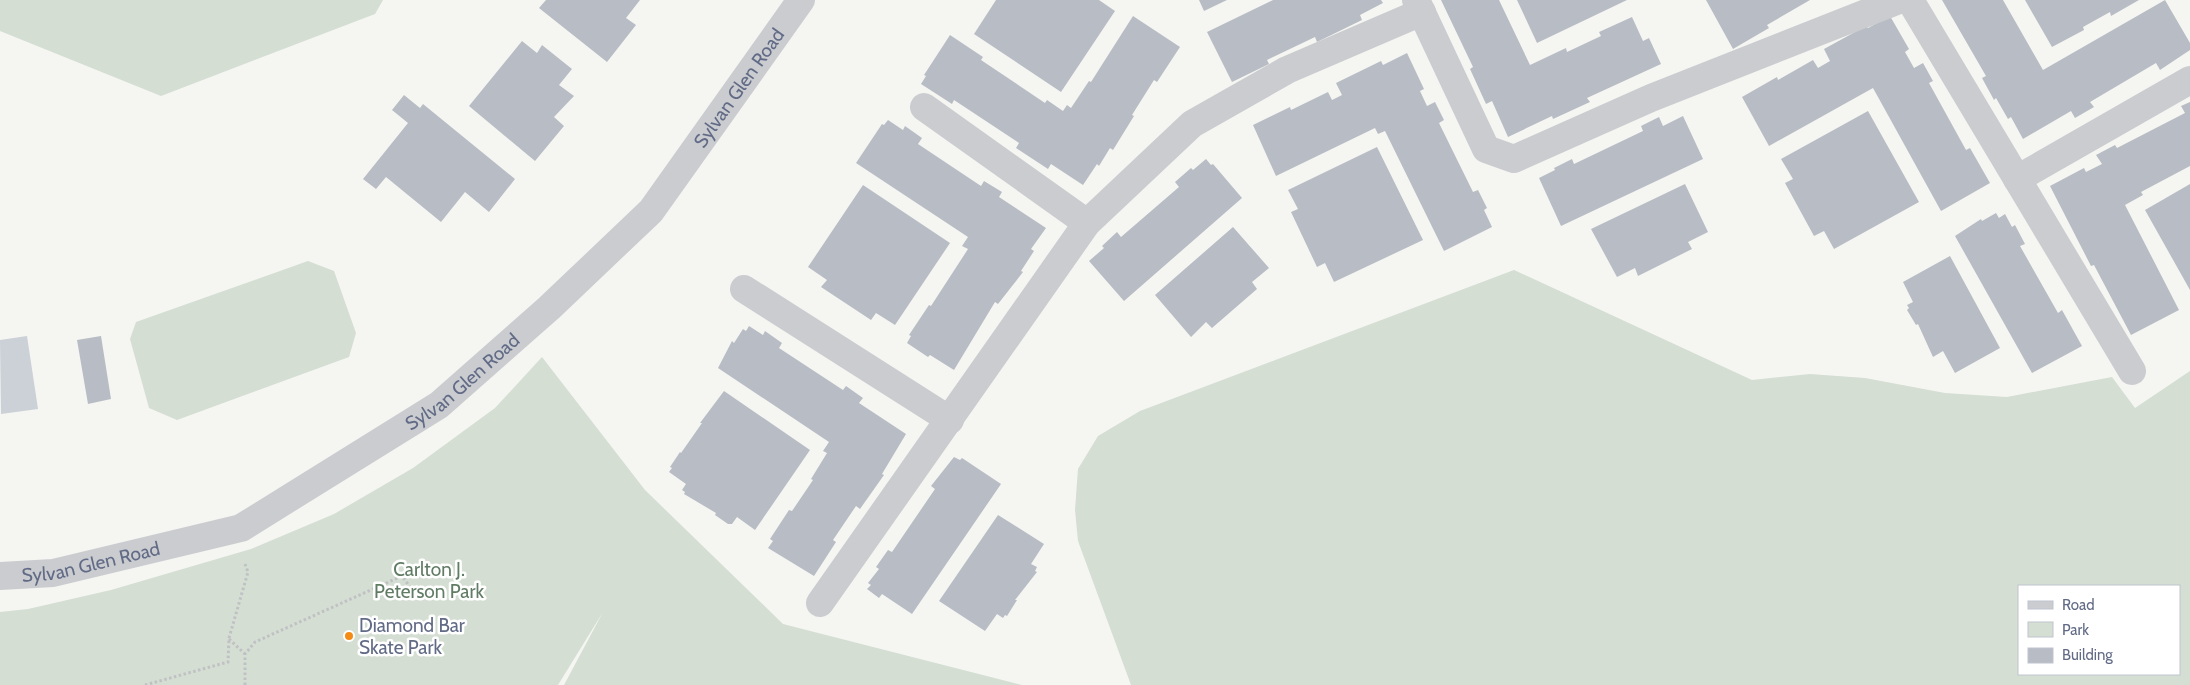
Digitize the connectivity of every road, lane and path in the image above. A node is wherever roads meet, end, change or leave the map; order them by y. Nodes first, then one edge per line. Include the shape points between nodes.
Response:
1 (801, 0) edge
2 (1899, 0) edge
3 (1910, 0) edge
4 (1419, 6) edge
5 (2190, 80) edge
6 (924, 107) dead end
7 (2017, 179) junction
8 (1088, 223) junction
9 (744, 288) dead end
10 (2132, 371) dead end
11 (950, 420) junction
12 (228, 531) junction
13 (0, 576) edge
14 (410, 587) dead end
15 (820, 603) dead end
16 (229, 638) junction
17 (245, 654) junction
18 (145, 685) edge
19 (245, 685) edge

1 - 12 street, Sylvan Glen Road via 651,211 549,308 439,405 242,528
2 - 4 street via 1652,98 1514,159 1486,149
3 - 7 street
4 - 8 street via 1287,70 1192,124
5 - 7 street
6 - 8 street
7 - 10 street
8 - 11 street
9 - 11 street
11 - 15 street
12 - 13 street, Sylvan Glen Road via 53,573
12 - 16 path via 248,572
14 - 17 path via 402,576 255,642
16 - 17 path
16 - 18 path via 228,662
17 - 19 path

